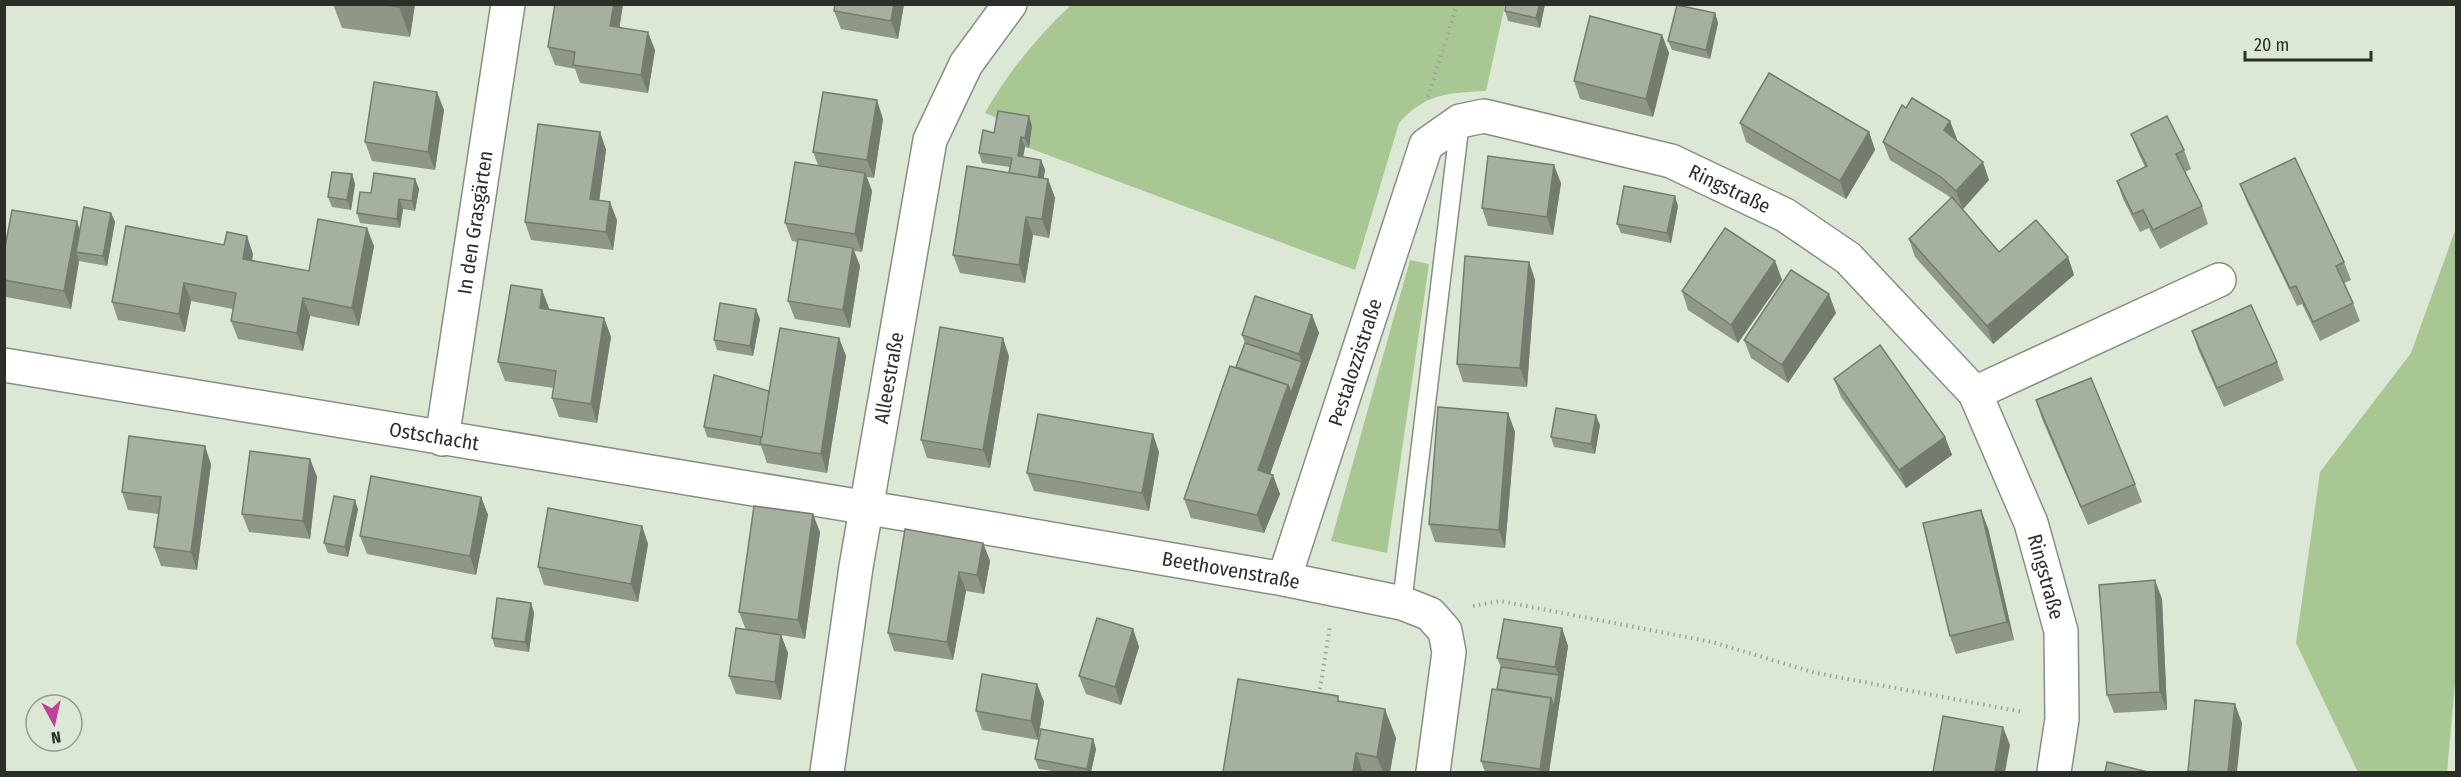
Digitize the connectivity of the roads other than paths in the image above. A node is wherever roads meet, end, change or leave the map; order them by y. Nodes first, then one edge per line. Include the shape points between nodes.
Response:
1 (508, 4) edge
2 (1010, 4) edge
3 (1460, 122) junction
4 (1426, 145) joint
5 (2219, 280) dead end
6 (4, 365) edge
7 (1975, 393) junction
8 (442, 439) junction
9 (866, 507) junction
10 (1284, 579) junction
11 (1416, 608) junction
12 (827, 772) edge
13 (1433, 772) edge
14 (2054, 772) edge

1 - 8 street, In den Grasgärten
2 - 9 street, Alleestraße via 966,64 930,140
3 - 4 street, Ringstraße
3 - 7 street, Ringstraße via 1484,116 1671,162 1785,215 1848,258
3 - 11 lane
4 - 10 street, Pestalozzistraße
5 - 7 street
6 - 8 street, Ostschacht
7 - 14 street, Ringstraße via 2031,523 2061,632 2062,719
8 - 9 street, Ostschacht
9 - 10 street, Beethovenstraße
9 - 12 street, Alleestraße
10 - 11 street, Beethovenstraße
11 - 13 street via 1445,631 1449,652

